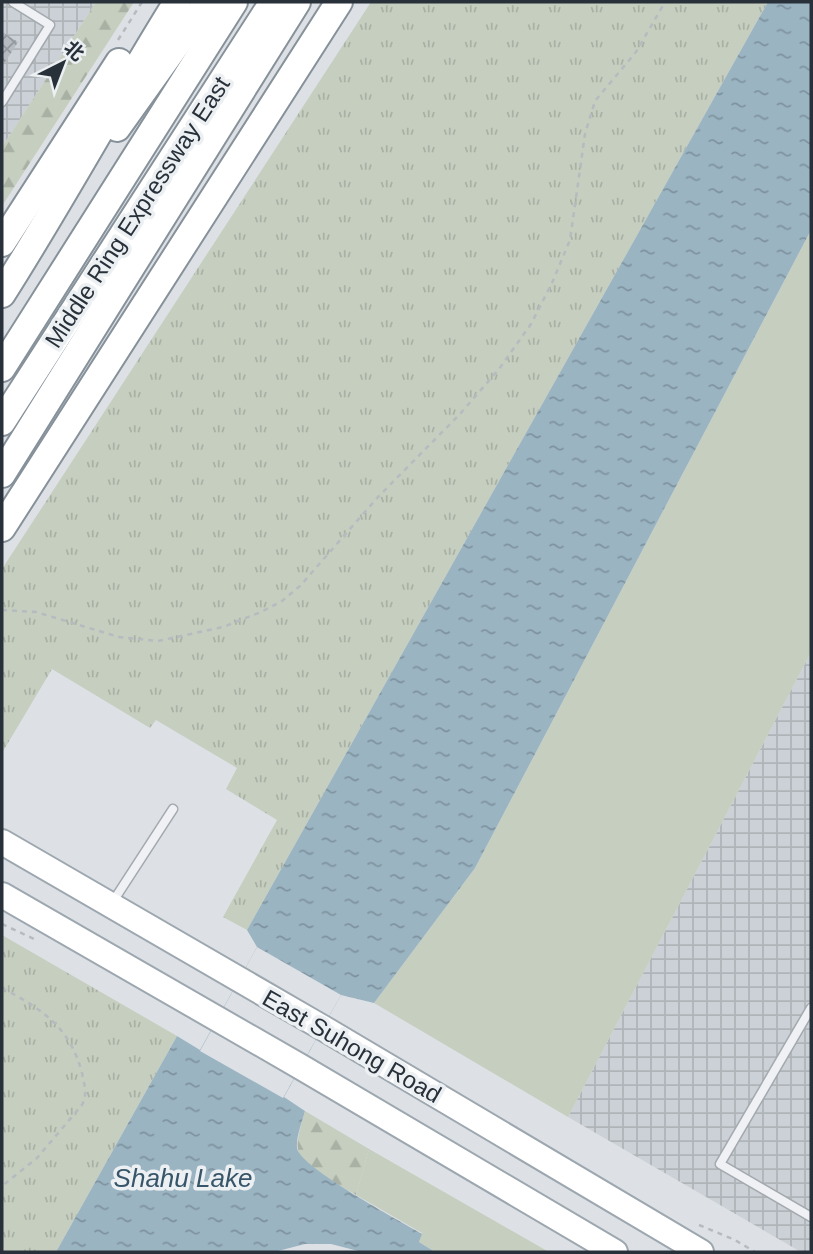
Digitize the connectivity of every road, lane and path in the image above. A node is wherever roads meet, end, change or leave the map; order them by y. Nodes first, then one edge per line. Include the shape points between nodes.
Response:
1 (158, 2) edge
2 (234, 2) edge
3 (273, 2) edge
4 (298, 2) edge
5 (338, 2) edge
6 (665, 2) edge
7 (16, 3) edge
8 (195, 5) edge
9 (2, 102) edge
10 (2, 243) edge
11 (120, 287) junction
12 (2, 294) edge
13 (2, 368) edge
14 (2, 422) edge
15 (2, 474) edge
16 (2, 528) edge
17 (2, 610) edge
18 (173, 808) dead end
19 (2, 842) edge
20 (2, 895) edge
21 (110, 905) junction
22 (2, 988) edge
23 (811, 1008) edge
24 (2, 1186) edge
25 (811, 1217) edge
26 (615, 1252) edge
27 (701, 1252) edge

1 - 10 highway
2 - 13 highway, Middle Ring Expressway East
3 - 14 highway, Middle Ring Expressway East
4 - 11 highway
5 - 11 highway via 289,60
5 - 16 highway
6 - 17 path via 632,58 595,100 585,134 570,240 531,324 460,414 378,497 300,586 282,601 223,627 158,641 119,637 36,612
7 - 9 lane via 50,26
8 - 12 highway
11 - 15 highway
18 - 21 lane
19 - 21 main road, East Suhong Road
20 - 26 main road, East Suhong Road
21 - 27 main road, East Suhong Road
22 - 24 path via 36,1006 62,1031 80,1068 86,1096 37,1158
23 - 25 lane via 720,1164

